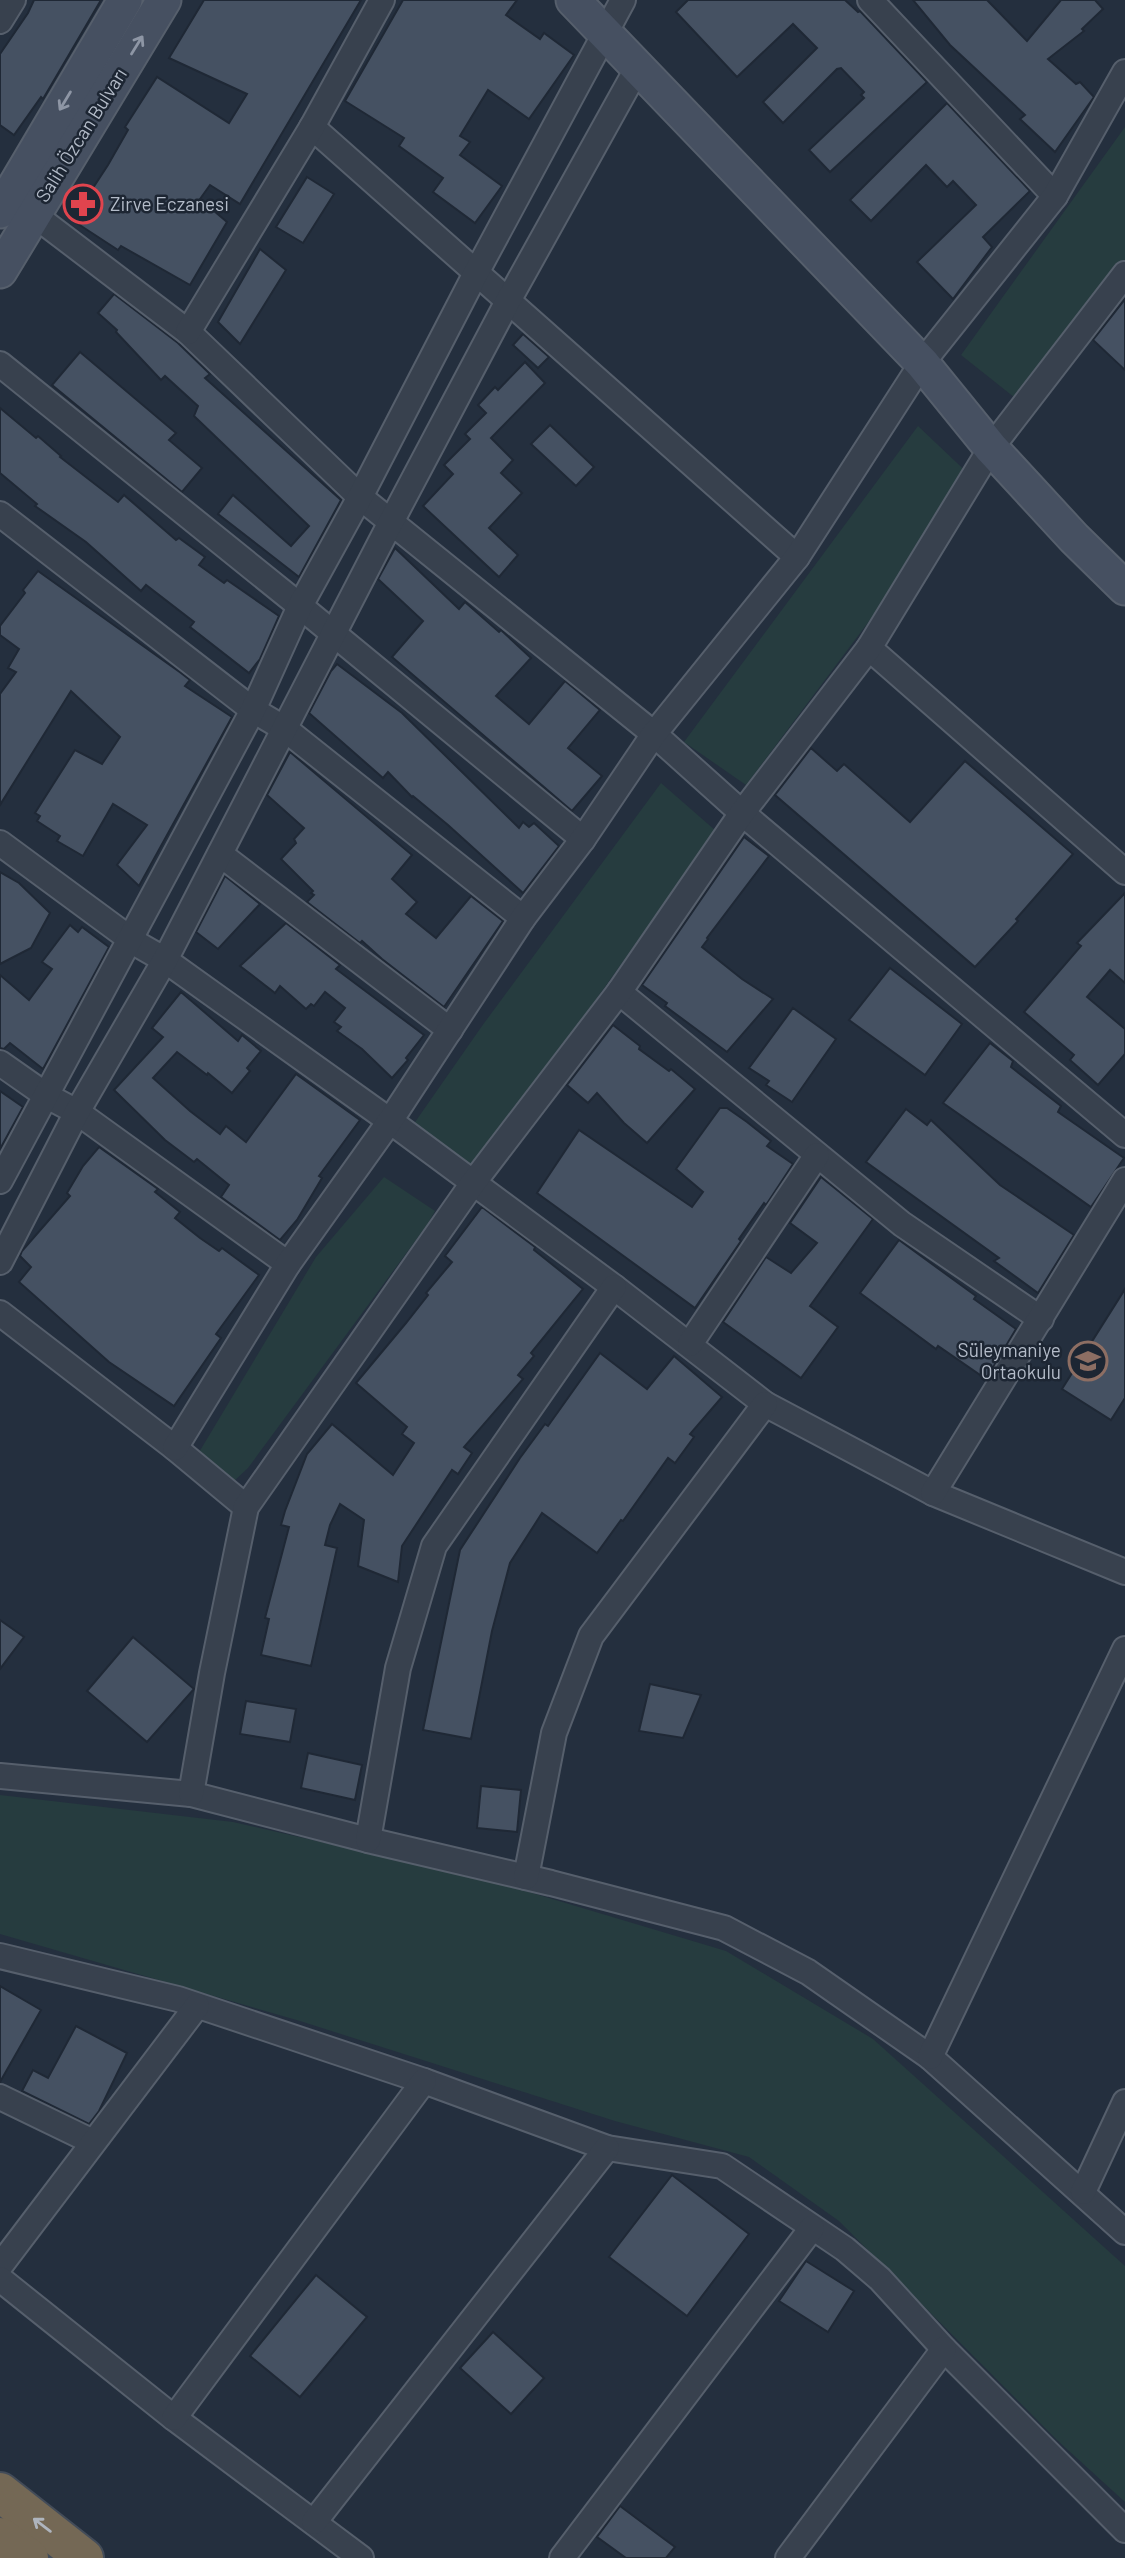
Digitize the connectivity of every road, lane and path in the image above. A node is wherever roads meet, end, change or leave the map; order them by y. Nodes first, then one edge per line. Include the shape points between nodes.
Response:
1 (13, 0) edge
2 (125, 0) edge
3 (164, 0) edge
4 (382, 0) edge
5 (573, 0) edge
6 (623, 0) edge
7 (870, 0) edge
8 (0, 21) edge
9 (606, 32) junction
10 (638, 66) junction
11 (1125, 72) edge
12 (312, 127) junction
13 (5, 189) edge
14 (1055, 197) junction
15 (33, 214) junction
16 (0, 271) edge
17 (476, 273) junction
18 (1125, 274) edge
19 (508, 301) junction
20 (188, 332) junction
21 (922, 363) junction
22 (0, 364) edge
23 (991, 448) junction
24 (360, 497) junction
25 (0, 514) edge
26 (391, 522) junction
27 (797, 557) junction
28 (1125, 588) edge
29 (300, 606) junction
30 (334, 635) junction
31 (869, 648) junction
32 (253, 710) junction
33 (285, 729) junction
34 (654, 734) junction
35 (741, 813) junction
36 (583, 839) junction
37 (0, 843) edge
38 (220, 854) junction
39 (1125, 872) edge
40 (523, 918) junction
41 (129, 938) junction
42 (165, 960) junction
43 (619, 992) junction
44 (450, 1030) junction
45 (0, 1063) edge
46 (47, 1096) junction
47 (77, 1112) junction
48 (390, 1121) junction
49 (1125, 1136) edge
50 (817, 1155) junction
51 (1125, 1180) edge
52 (0, 1181) edge
53 (473, 1183) junction
54 (0, 1262) edge
55 (288, 1264) junction
56 (614, 1287) junction
57 (0, 1313) edge
58 (1041, 1319) junction
59 (690, 1345) junction
60 (765, 1404) junction
61 (175, 1448) junction
62 (933, 1493) junction
63 (247, 1507) junction
64 (1125, 1572) edge
65 (1125, 1649) edge
66 (0, 1776) edge
67 (191, 1794) junction
68 (368, 1840) junction
69 (526, 1877) junction
70 (0, 1956) edge
71 (197, 2006) junction
72 (930, 2057) junction
73 (424, 2081) junction
74 (0, 2097) edge
75 (1125, 2102) edge
76 (93, 2142) junction
77 (607, 2148) junction
78 (1083, 2192) junction
79 (813, 2228) junction
80 (1125, 2232) edge
81 (0, 2266) edge
82 (0, 2279) edge
83 (944, 2349) junction
84 (174, 2418) junction
85 (0, 2492) edge
86 (314, 2522) junction
87 (1125, 2530) edge
88 (0, 2537) edge
89 (29, 2558) edge
90 (84, 2558) edge
91 (361, 2558) edge
92 (562, 2558) edge
93 (788, 2558) edge

1 - 8 street
2 -> 13 street, Salih Özcan Bulvarı
15 -> 3 street, Salih Özcan Bulvarı
4 - 12 street
5 - 9 street
6 - 9 street
7 - 14 street
9 - 10 street
9 - 17 street
10 - 19 street
10 - 21 street
11 - 14 street
12 - 17 street
12 - 20 street
14 - 21 street
15 - 16 street, Salih Özcan Bulvarı
15 - 20 street
17 - 19 street
17 - 24 street
18 - 23 street
19 - 26 street
19 - 27 street
20 - 24 street
21 - 23 street
21 - 27 street
22 - 29 street
23 - 28 street
23 - 31 street
24 - 26 street
24 - 29 street
25 - 32 street
26 - 30 street
26 - 34 street
27 - 34 street
29 - 30 street
29 - 32 street
30 - 33 street
30 - 36 street
31 - 35 street
31 - 39 street
32 - 33 street
32 - 41 street
33 - 38 street
33 - 40 street
34 - 35 street
34 - 36 street
35 - 43 street
35 - 49 street
36 - 40 street
37 - 41 street
38 - 42 street
38 - 44 street
40 - 44 street
41 - 42 street
41 - 46 street
42 - 47 street
42 - 48 street
43 - 50 street
43 - 53 street
44 - 48 street
45 - 46 street
46 - 47 street
46 - 52 street
47 - 54 street
47 - 55 street
48 - 53 street
48 - 55 street
50 - 58 street via 901,1224
50 - 59 street
51 - 58 street
53 - 56 street
53 - 63 street
55 - 61 street
56 - 59 street
56 - 68 street via 434,1546 398,1668
57 - 61 street
58 - 62 street
59 - 60 street
60 - 62 street
60 - 69 street via 591,1636 554,1733
61 - 63 street
62 - 64 street
63 - 67 street
65 - 72 street
66 - 67 street
67 - 68 street
68 - 69 street
69 - 72 street via 724,1928 807,1972
70 - 71 street
71 - 73 street
71 - 76 street
72 - 78 street
73 - 77 street
73 - 84 street
74 - 76 street
75 - 78 street
76 - 81 street
77 - 79 street via 722,2166
77 - 86 street
78 - 80 street
79 - 83 street via 880,2279
79 - 92 street
82 - 84 street
83 - 87 street
83 - 93 street
84 - 86 street
90 -> 85 highway
86 - 91 street
88 - 89 highway

